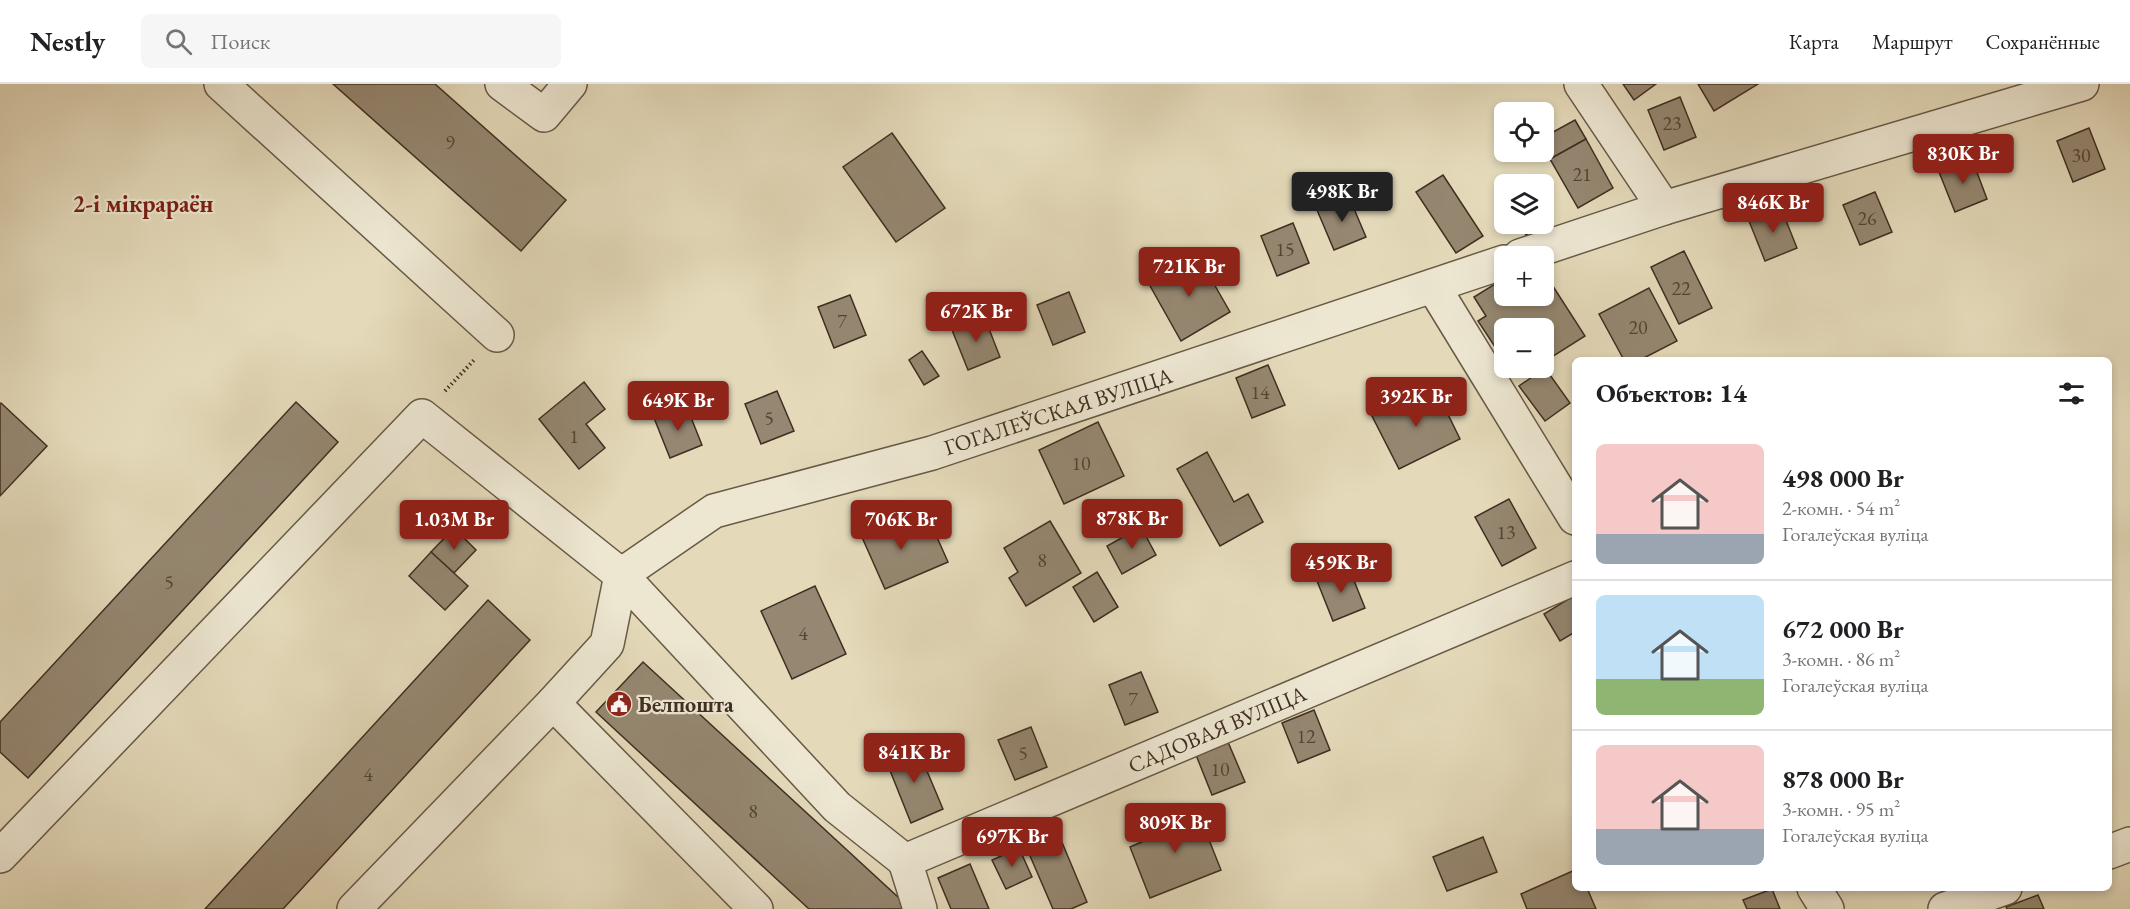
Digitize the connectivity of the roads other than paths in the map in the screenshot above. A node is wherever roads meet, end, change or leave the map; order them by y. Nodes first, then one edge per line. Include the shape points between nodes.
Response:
1 (221, 84) edge
2 (502, 84) edge
3 (570, 84) edge
4 (1581, 84) edge
5 (2082, 84) edge
6 (1664, 208) junction
7 (1550, 246) edge
8 (1494, 265) edge
9 (1433, 286) junction
10 (497, 335) road end
11 (1572, 513) edge
12 (621, 575) junction
13 (1572, 579) edge
14 (553, 703) junction
15 (2130, 844) edge
16 (2112, 851) edge
17 (0, 856) edge
18 (905, 861) junction
19 (1816, 891) edge
20 (1996, 891) edge
21 (354, 909) edge
22 (756, 909) edge
23 (920, 909) edge
24 (1827, 909) edge
25 (1945, 909) edge

1 - 10 street
2 - 3 street via 544,115
4 - 6 street
5 - 6 street
6 - 7 street
8 - 9 street, ГОГАЛЕЎСКАЯ ВУЛІЦА
9 - 11 street
9 - 12 street, ГОГАЛЕЎСКАЯ ВУЛІЦА via 932,453 714,511
12 - 14 street via 607,644
12 - 17 street via 422,416
12 - 18 street via 837,807
13 - 18 street, САДОВАЯ ВУЛІЦА
14 - 21 street
14 - 22 street
15 - 16 street
18 - 23 street
19 - 24 street
20 - 25 street

